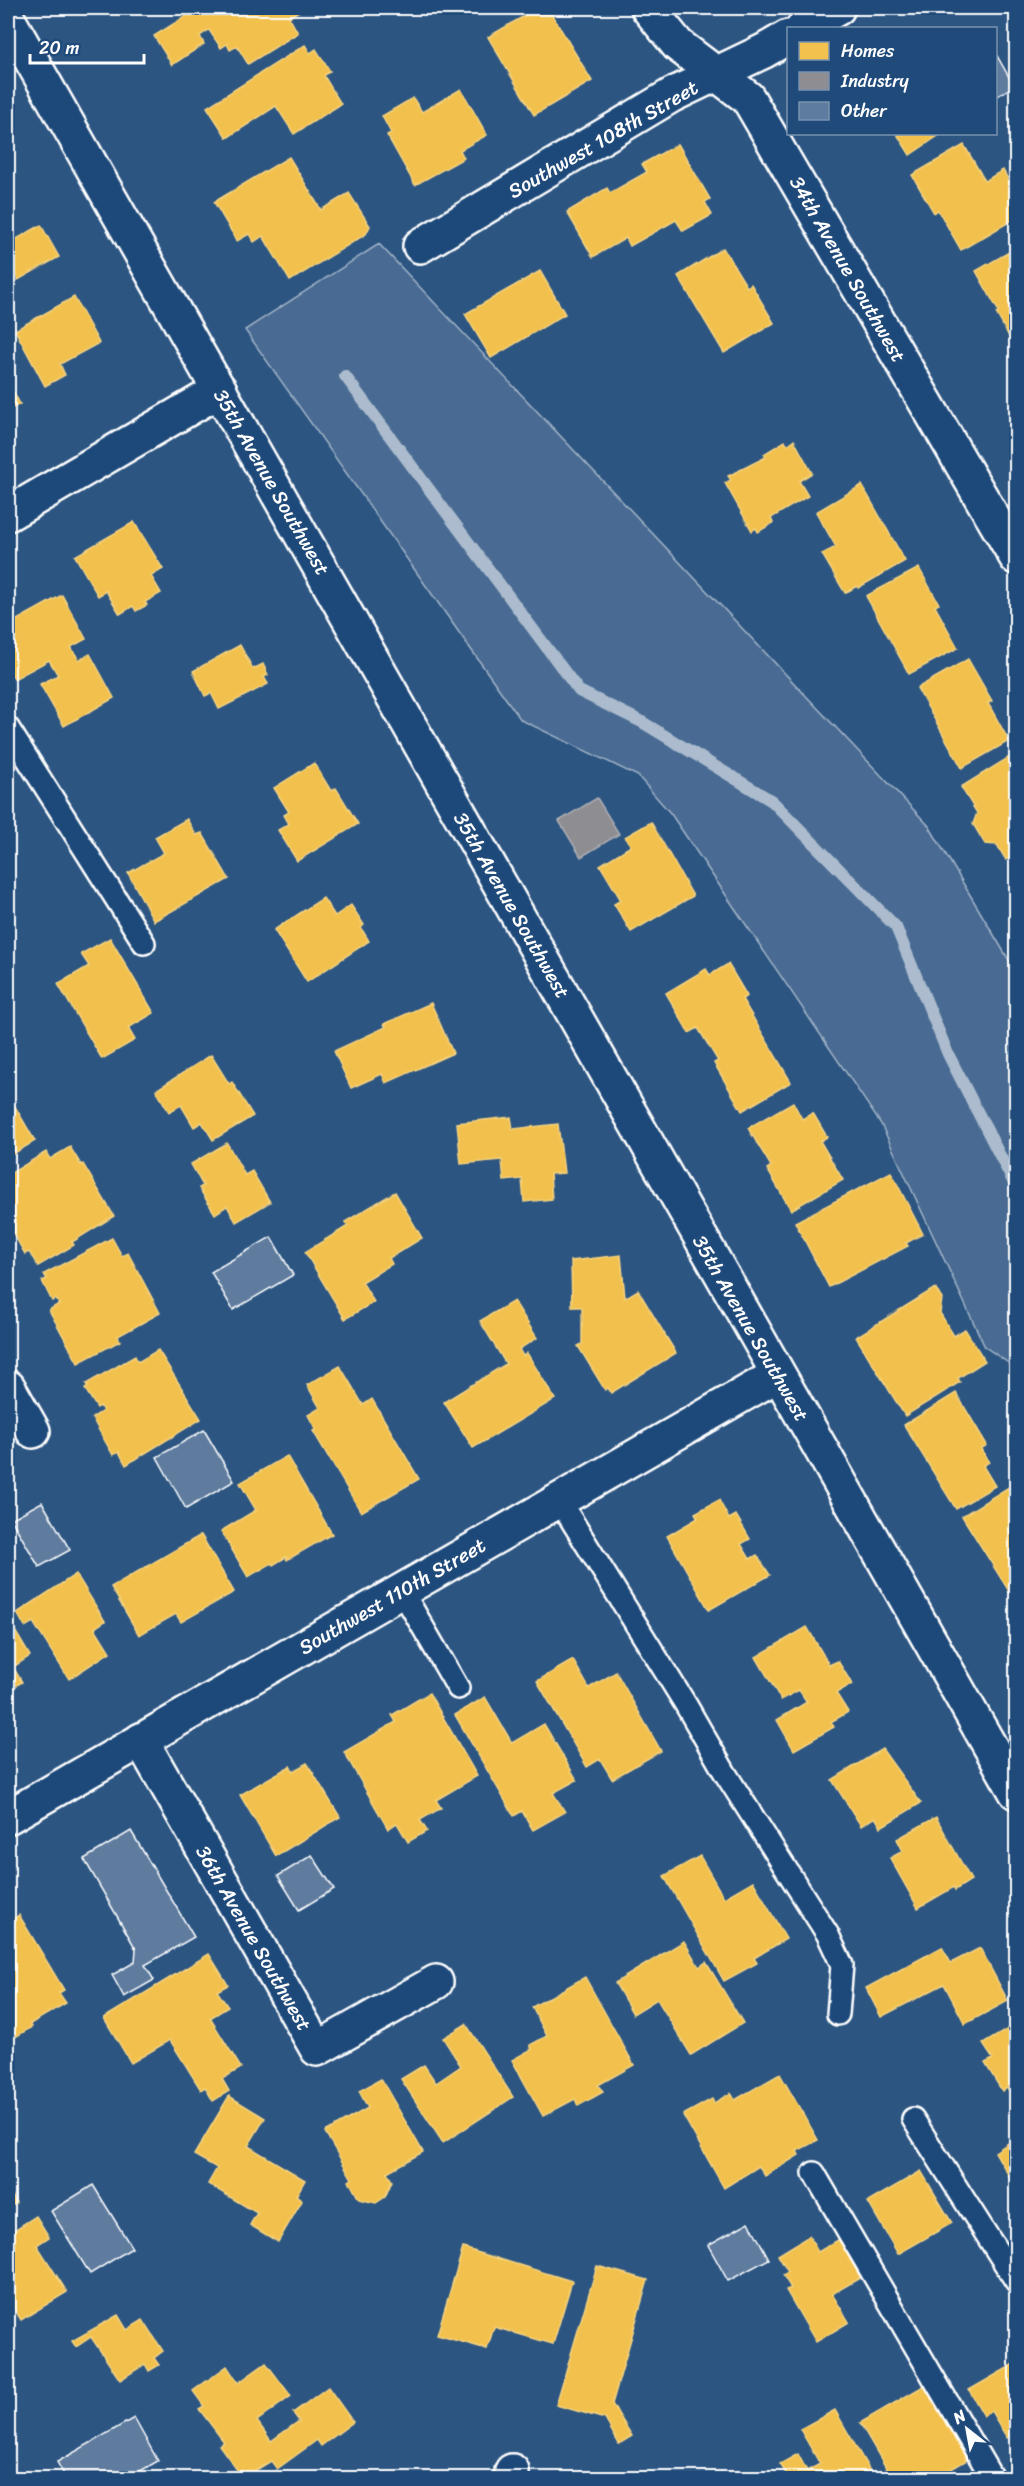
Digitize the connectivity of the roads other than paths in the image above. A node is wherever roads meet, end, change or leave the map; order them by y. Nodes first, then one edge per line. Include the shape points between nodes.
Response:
1 (648, 8) edge
2 (838, 8) edge
3 (8, 19) edge
4 (804, 27) edge
5 (787, 38) edge
6 (716, 74) junction
7 (420, 246) dead end
8 (220, 390) junction
9 (8, 514) edge
10 (1017, 557) edge
11 (8, 728) edge
12 (144, 943) dead end
13 (777, 1375) junction
14 (8, 1387) edge
15 (33, 1431) dead end
16 (559, 1500) junction
17 (402, 1591) junction
18 (458, 1688) dead end
19 (141, 1740) junction
20 (1017, 1792) edge
21 (8, 1817) edge
22 (436, 1982) dead end
23 (838, 2014) dead end
24 (912, 2119) dead end
25 (814, 2173) dead end
26 (1017, 2281) edge
27 (992, 2478) edge

1 - 6 street, 34th Avenue Southwest via 678,45
2 - 4 street
3 - 8 street, 35th Avenue Southwest
5 - 6 street, Southwest 108th Street
6 - 7 street, Southwest 108th Street via 672,95
6 - 10 street, 34th Avenue Southwest via 748,98
8 - 9 street
8 - 13 street, 35th Avenue Southwest
11 - 12 lane
13 - 16 street, Southwest 110th Street
13 - 20 street, 35th Avenue Southwest
14 - 15 street
16 - 17 street, Southwest 110th Street
16 - 23 lane via 828,1935 842,1965
17 - 18 lane
17 - 19 street, Southwest 110th Street
19 - 21 street, Southwest 110th Street
19 - 22 street, 36th Avenue Southwest via 317,2049
24 - 26 lane
25 - 27 lane

